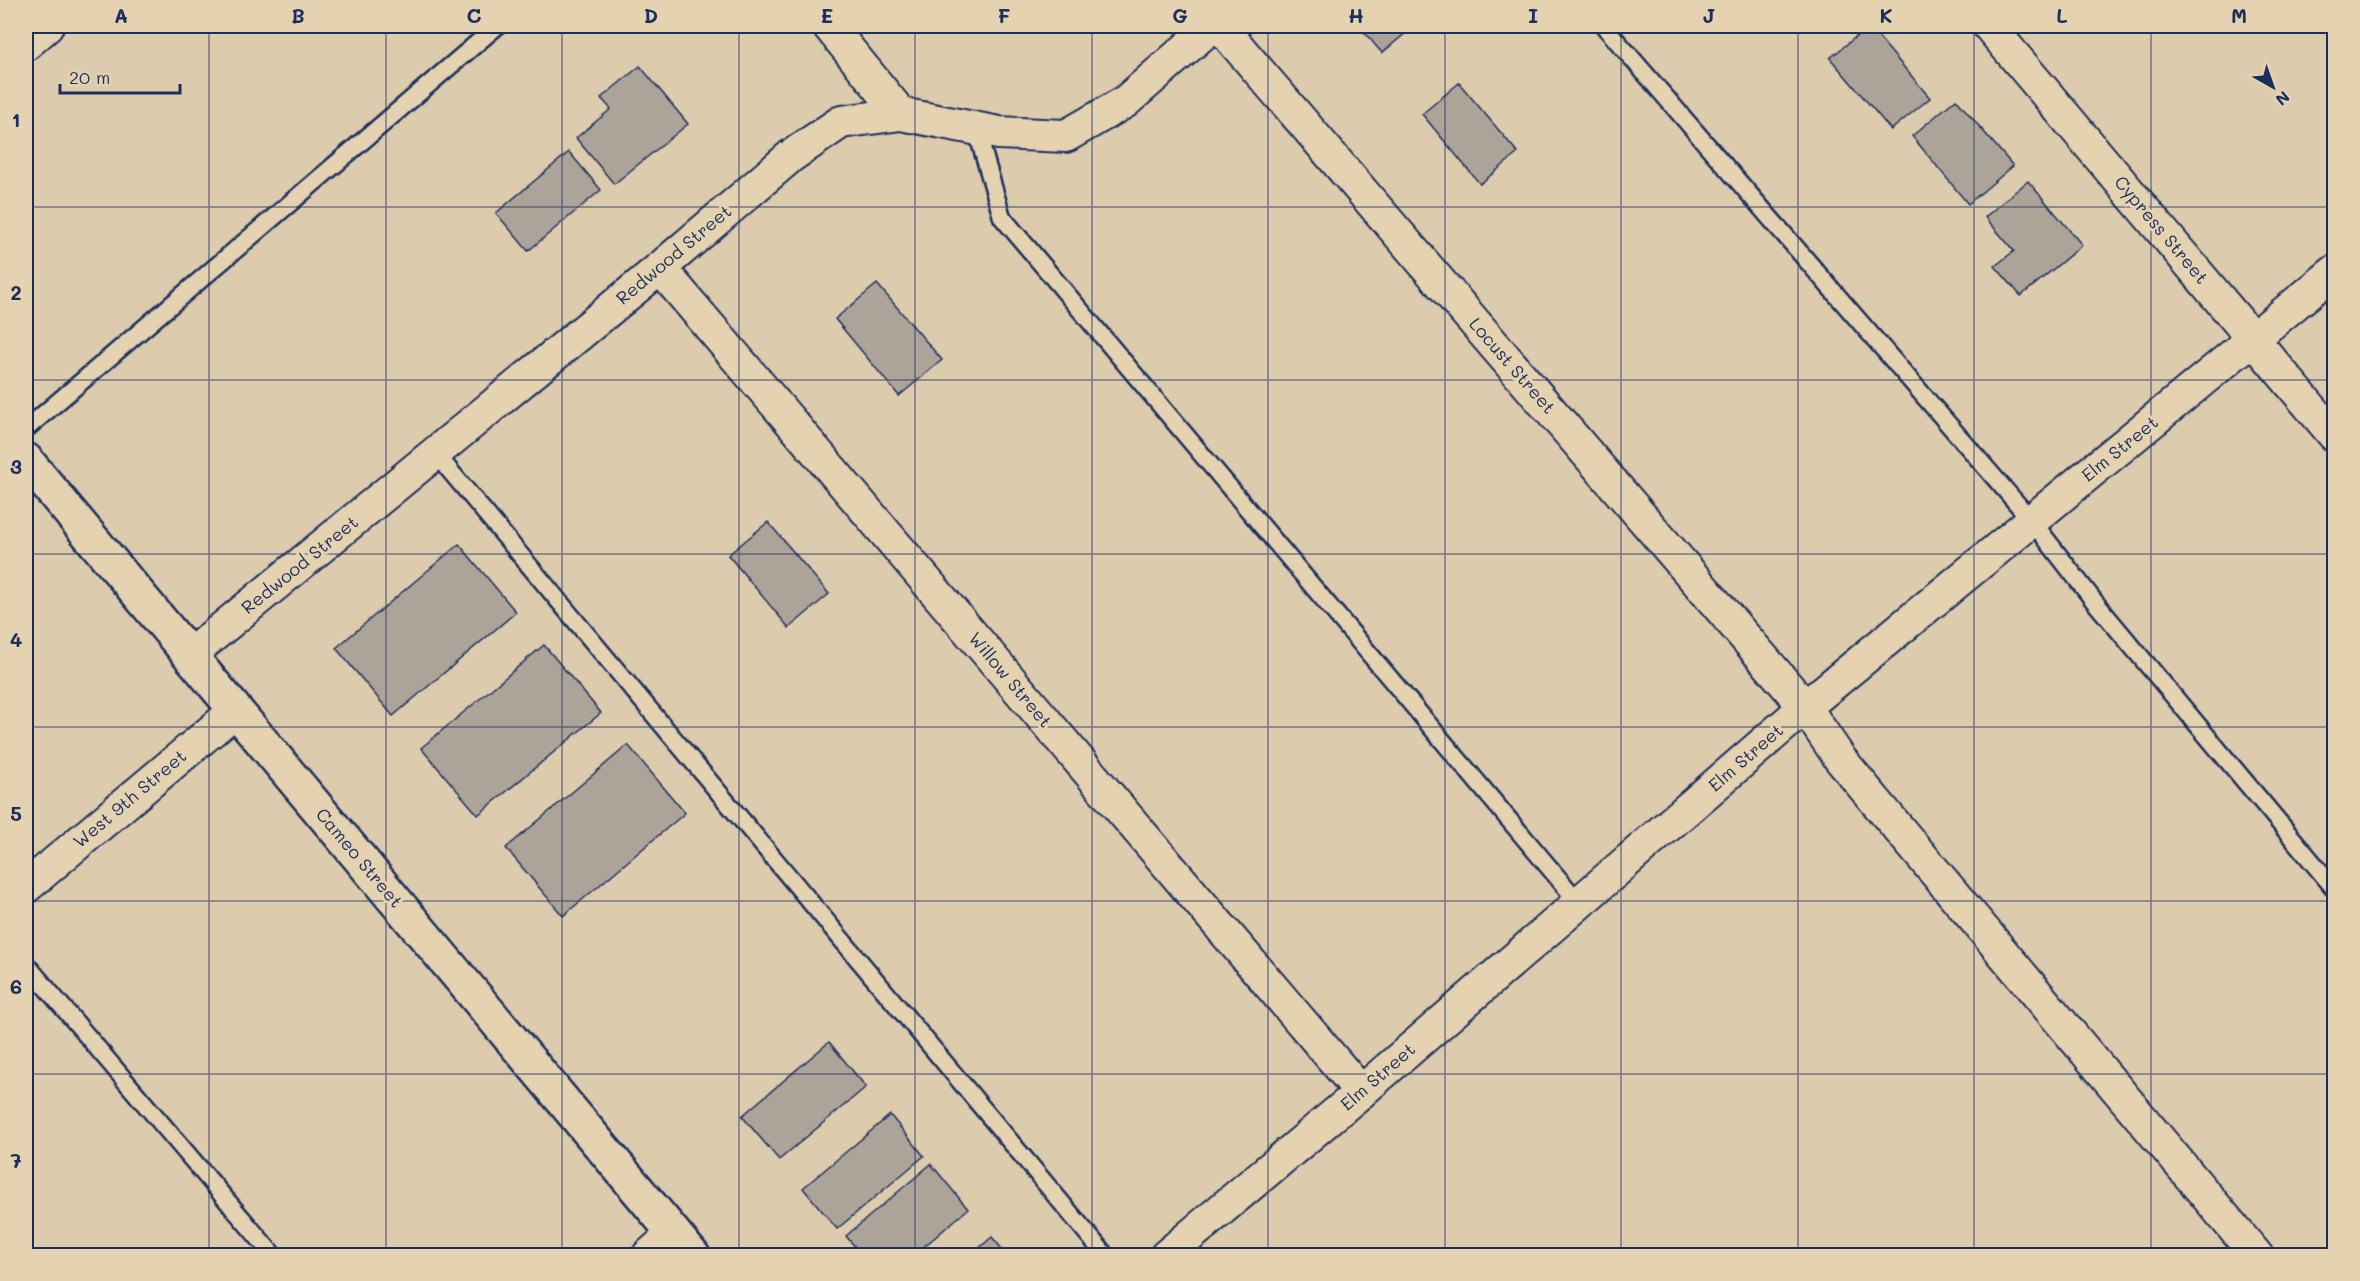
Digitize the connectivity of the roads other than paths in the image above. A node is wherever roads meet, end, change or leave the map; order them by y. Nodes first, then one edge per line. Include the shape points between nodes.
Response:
1 (47, 26) edge
2 (497, 26) edge
3 (829, 26) edge
4 (1212, 26) edge
5 (1220, 26) edge
6 (1604, 26) edge
7 (1989, 26) edge
8 (26, 44) edge
9 (901, 114) junction
10 (976, 128) junction
11 (660, 268) junction
12 (2334, 272) edge
13 (2254, 340) junction
14 (26, 429) edge
15 (2334, 435) edge
16 (436, 454) junction
17 (26, 459) edge
18 (2032, 521) junction
19 (191, 654) junction
20 (1805, 707) junction
21 (235, 711) junction
22 (26, 887) edge
23 (2334, 888) edge
24 (1579, 903) junction
25 (26, 964) edge
26 (1361, 1092) junction
27 (684, 1244) edge
28 (274, 1256) edge
29 (648, 1256) edge
30 (1106, 1256) edge
31 (1166, 1256) edge
32 (2257, 1256) edge

1 - 8 street
2 - 14 lane
3 - 9 street
4 - 10 street, Redwood Street via 1125,102 1066,136
5 - 20 street, Locust Street
6 - 18 lane
7 - 13 street, Cypress Street
9 - 10 street, Redwood Street
9 - 11 street, Redwood Street via 841,122 791,156
10 - 24 lane via 1002,217
11 - 16 street, Redwood Street
11 - 26 street, Willow Street
12 - 13 street, Elm Street
13 - 15 street, Cypress Street
13 - 18 street, Elm Street
16 - 19 street, Redwood Street
16 - 30 lane
17 - 19 street, Cameo Street
18 - 20 street, Elm Street
18 - 23 lane
19 - 21 street, Cameo Street
20 - 24 street, Elm Street
20 - 32 street, Locust Street via 1848,769
21 - 22 street, West 9th Street
21 - 27 street, Cameo Street
24 - 26 street, Elm Street
25 - 28 lane
26 - 31 street, Elm Street
27 - 29 street

